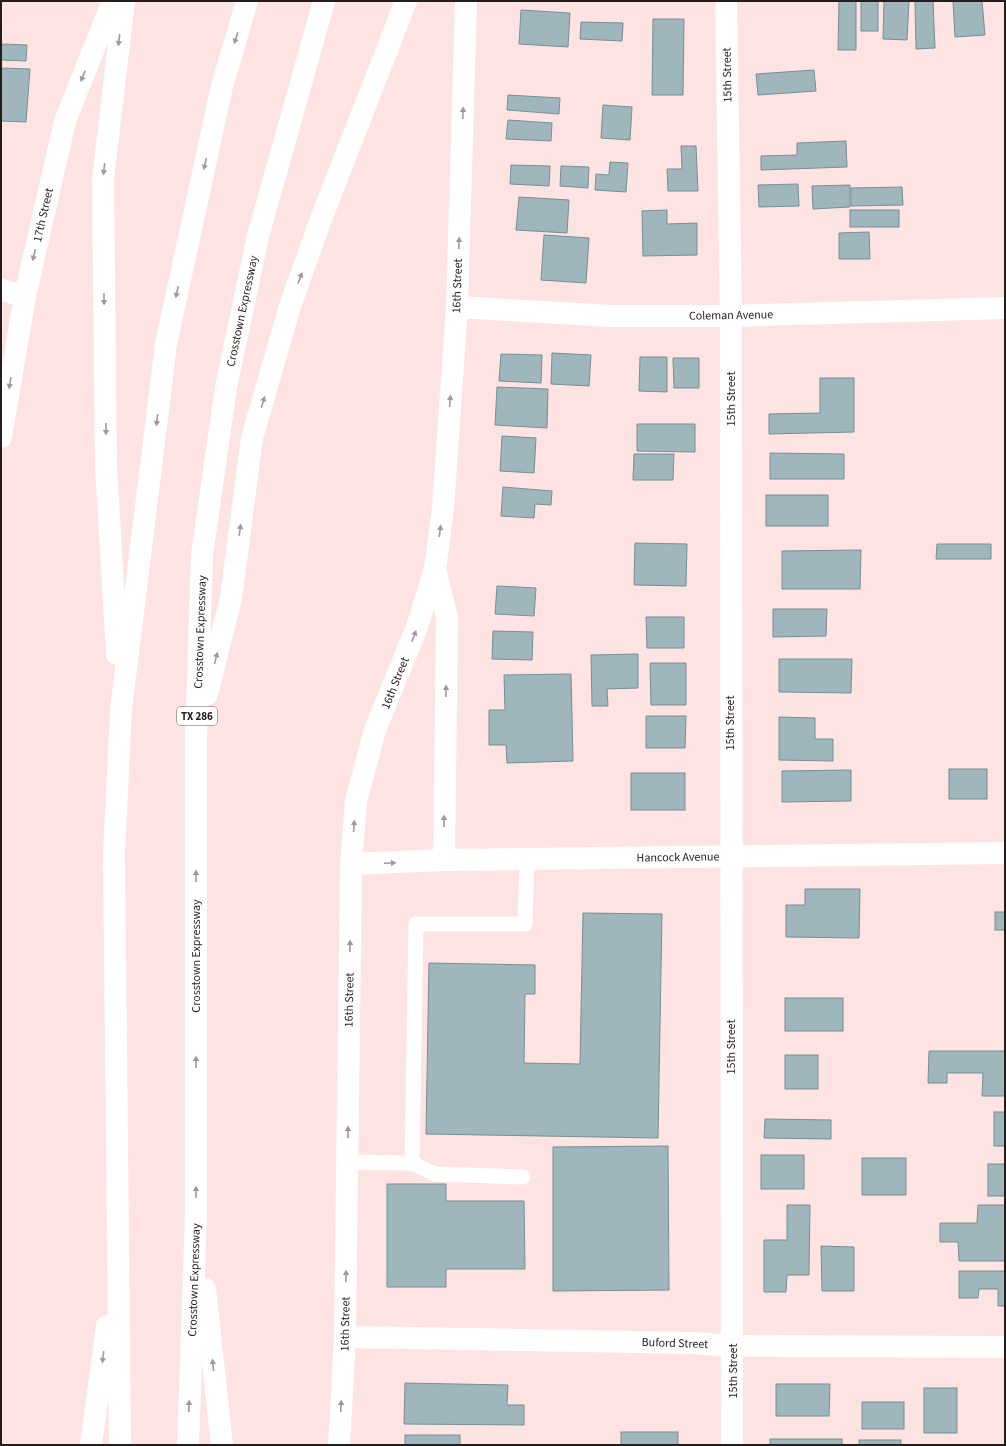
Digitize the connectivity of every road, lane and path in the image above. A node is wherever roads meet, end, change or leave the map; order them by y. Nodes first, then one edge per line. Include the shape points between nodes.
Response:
1 (113, 1) edge
2 (124, 1) edge
3 (247, 1) edge
4 (324, 1) edge
5 (406, 1) edge
6 (466, 1) edge
7 (726, 1) edge
8 (1, 290) edge
9 (25, 296) junction
10 (457, 307) junction
11 (1005, 308) edge
12 (731, 316) junction
13 (1, 437) edge
14 (435, 569) junction
15 (121, 710) junction
16 (196, 736) junction
17 (1005, 854) edge
18 (730, 857) junction
19 (527, 859) junction
20 (444, 860) junction
21 (351, 864) junction
22 (347, 1162) junction
23 (412, 1163) junction
24 (523, 1177) dead end
25 (196, 1214) junction
26 (117, 1249) junction
27 (345, 1337) junction
28 (733, 1346) junction
29 (1005, 1347) edge
30 (92, 1445) edge
31 (120, 1445) edge
32 (188, 1445) edge
33 (222, 1445) edge
34 (339, 1445) edge
35 (732, 1445) edge

1 -> 9 main road, 17th Street via 65,121
2 -> 15 main road via 103,179 106,466
3 -> 15 main road via 222,86 166,344
4 - 16 main road, Crosstown Expressway / TX 286 via 258,236 226,387 202,555
16 -> 5 main road via 231,598 252,438 321,219
10 -> 6 main road, 16th Street
7 - 12 main road, 15th Street
8 - 9 main road
9 -> 13 main road, 17th Street
10 - 12 main road, Coleman Avenue via 611,316
14 -> 10 main road, 16th Street via 443,508
11 - 12 main road, Coleman Avenue
12 - 18 main road, 15th Street
20 -> 14 main road, 16th Street via 447,618
21 -> 14 main road, 16th Street via 356,801 375,730 418,627
15 - 26 main road via 114,853
25 -> 16 main road, Crosstown Expressway / TX 286
17 - 18 main road, Hancock Avenue
18 - 19 main road, Hancock Avenue
18 - 28 main road, 15th Street
19 - 20 main road, Hancock Avenue
19 - 23 lane via 525,924 416,924
21 -> 20 main road, Hancock Avenue
22 -> 21 main road, 16th Street
22 - 23 lane
27 -> 22 main road, 16th Street
23 - 24 lane via 435,1174
32 -> 25 main road, Crosstown Expressway / TX 286
33 -> 25 main road
26 -> 30 main road
26 - 31 main road
27 - 28 main road, Buford Street
34 -> 27 main road, 16th Street
28 - 29 main road, Buford Street
28 - 35 main road, 15th Street

